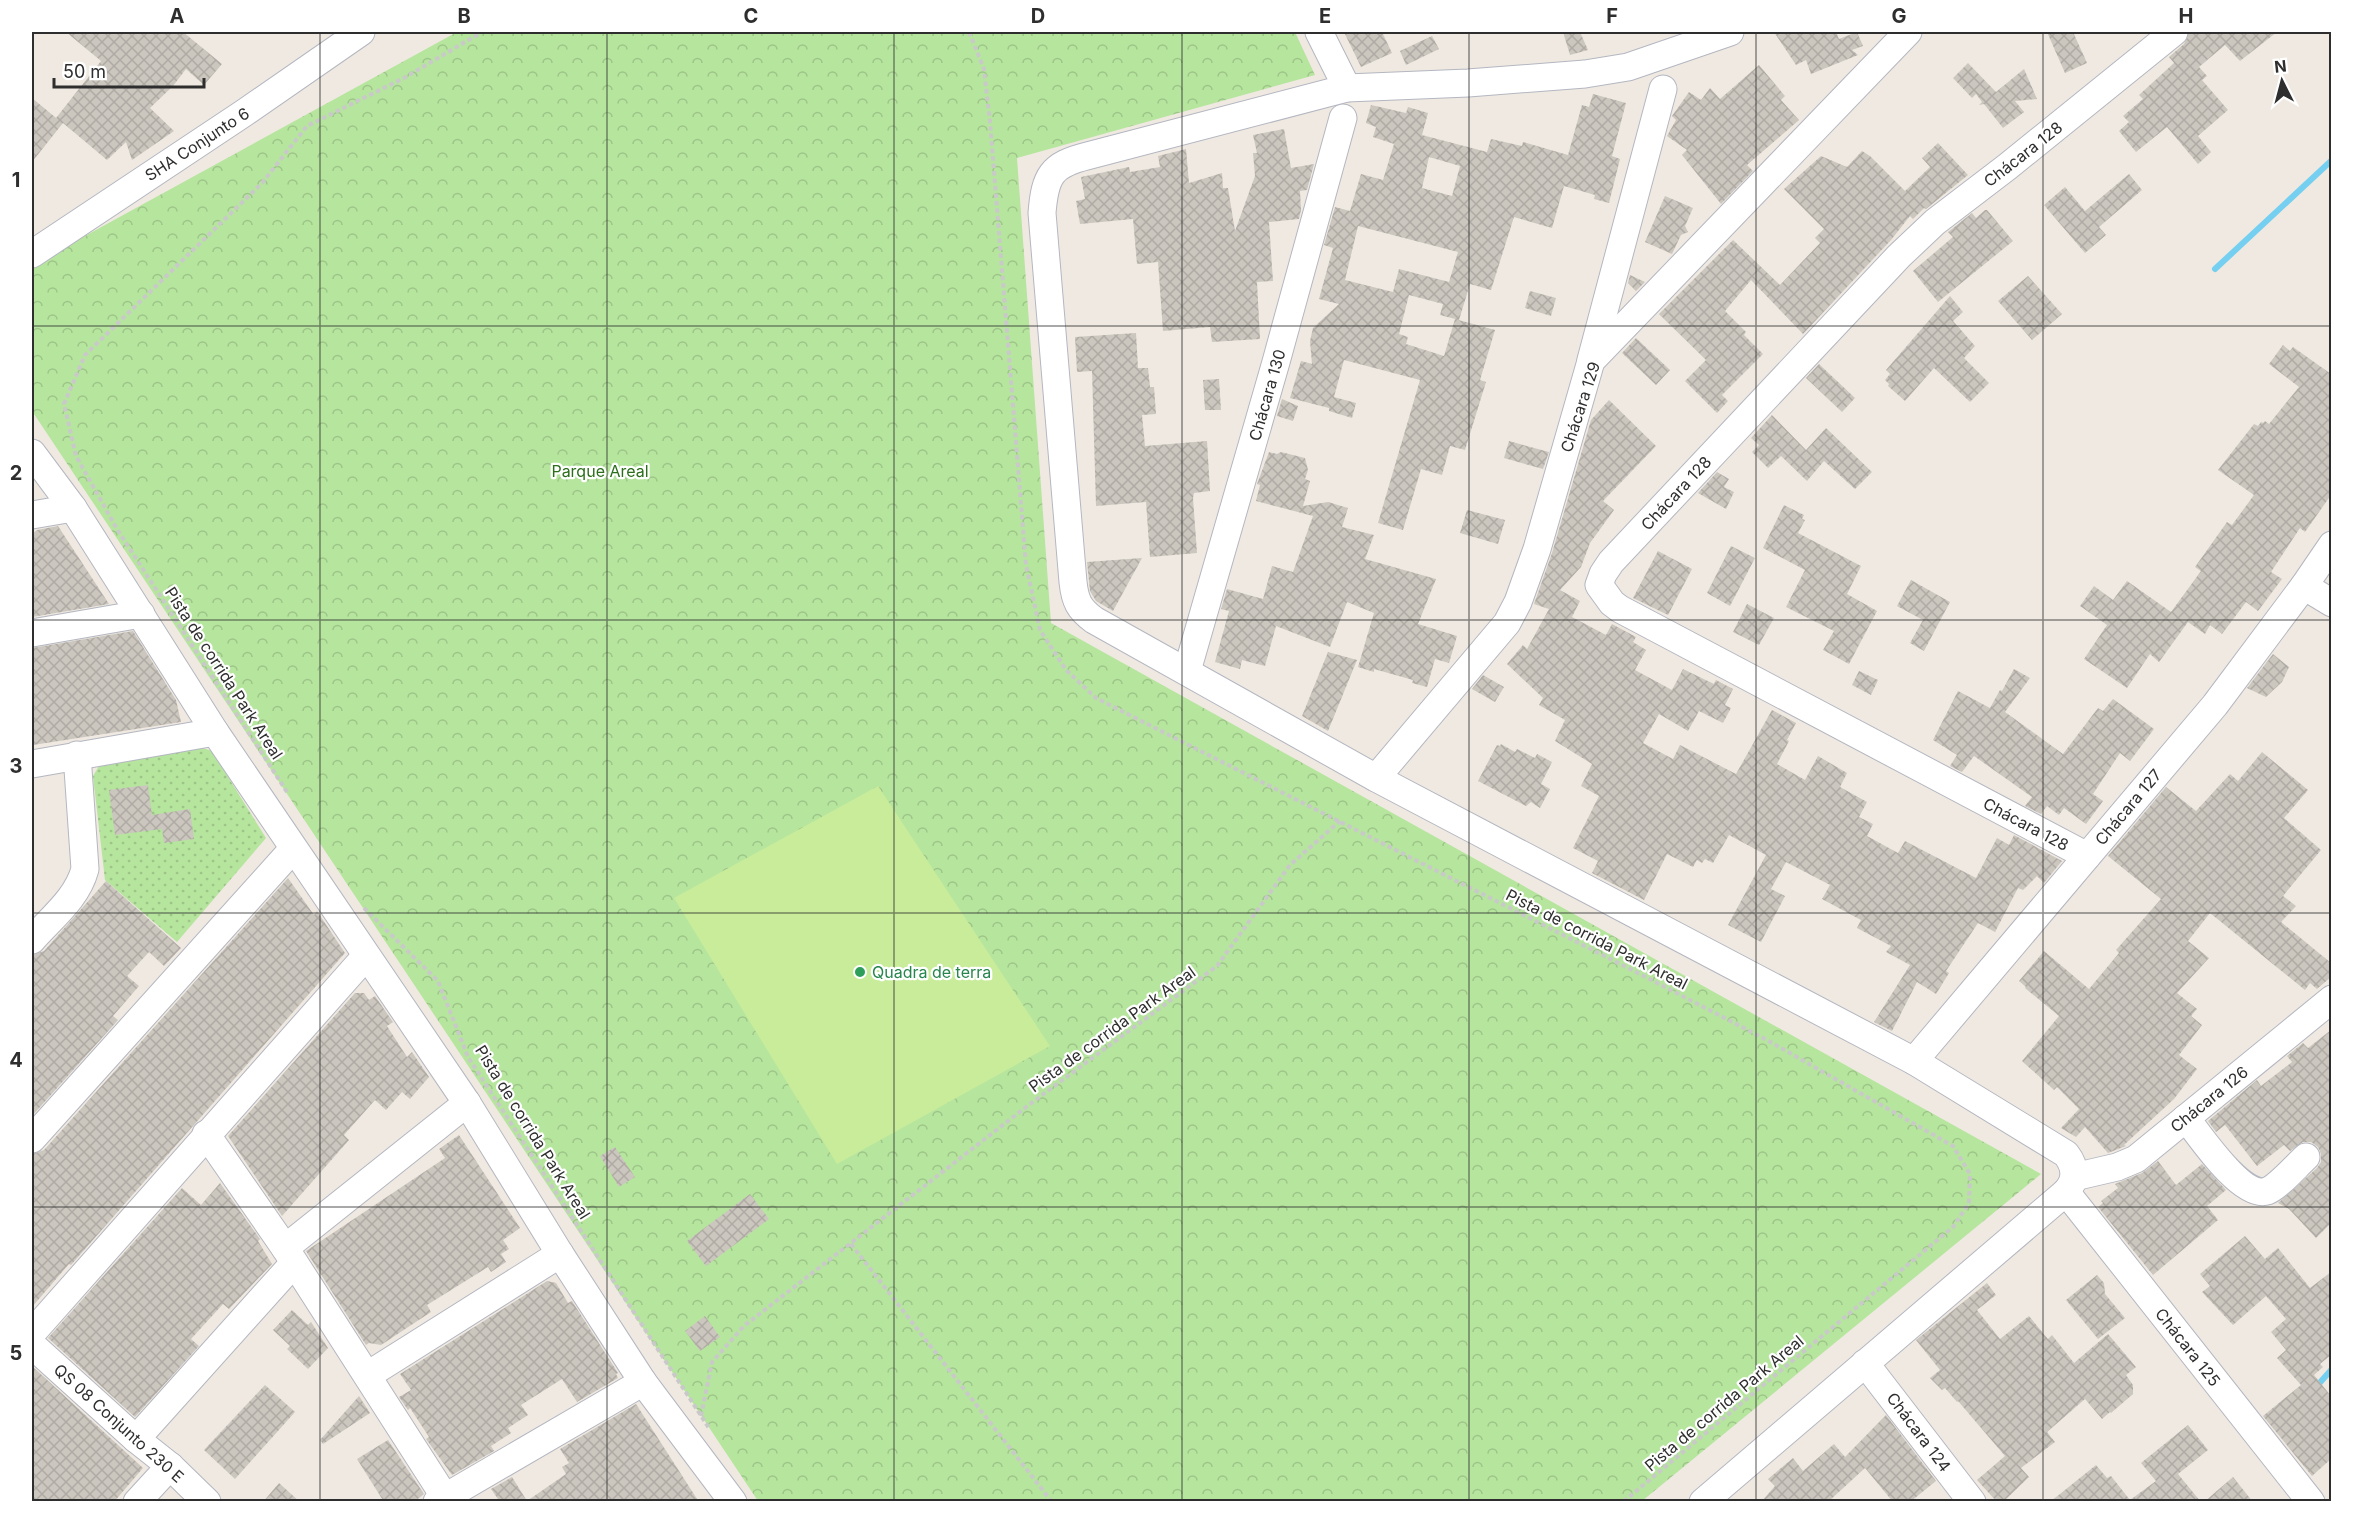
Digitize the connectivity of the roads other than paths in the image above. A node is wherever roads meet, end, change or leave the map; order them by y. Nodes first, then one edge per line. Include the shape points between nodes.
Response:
1 (361, 32) edge
2 (1319, 32) edge
3 (1730, 32) edge
4 (1908, 32) edge
5 (2174, 32) edge
6 (1347, 88) junction
7 (1663, 89) dead end
8 (1343, 118) dead end
9 (32, 254) edge
10 (1591, 361) junction
11 (32, 453) edge
12 (73, 508) junction
13 (32, 515) edge
14 (2331, 545) edge
15 (2304, 586) junction
16 (2331, 603) edge
17 (141, 614) junction
18 (32, 633) edge
19 (1187, 671) junction
20 (215, 732) junction
21 (77, 755) junction
22 (32, 764) edge
23 (1376, 778) junction
24 (293, 849) junction
25 (2087, 856) junction
26 (32, 940) edge
27 (366, 956) junction
28 (2331, 999) edge
29 (1914, 1061) junction
30 (467, 1103) junction
31 (2186, 1118) junction
32 (206, 1134) junction
33 (32, 1139) edge
34 (2306, 1157) dead end
35 (2070, 1184) junction
36 (560, 1254) junction
37 (290, 1256) junction
38 (32, 1333) edge
39 (32, 1344) edge
40 (1865, 1363) junction
41 (368, 1376) junction
42 (643, 1382) junction
43 (136, 1439) junction
44 (170, 1466) junction
45 (2331, 1495) edge
46 (443, 1500) edge
47 (137, 1502) edge
48 (207, 1502) edge
49 (733, 1502) edge
50 (1703, 1502) edge
51 (1972, 1502) edge
52 (2311, 1502) edge
53 (2323, 1502) edge

1 - 9 street, SHA Conjunto 6
2 - 6 street
3 - 6 street, Chácara 125 via 1628,67 1585,74
4 - 10 street, Chácara 129
5 - 25 street, Chácara 128 via 1935,222 1899,256 1611,562 1599,585 1620,609
6 - 19 street, Chácara 125 via 1067,161 1052,173 1044,188 1042,213 1075,601 1094,620
7 - 10 street
8 - 19 street, Chácara 130
10 - 23 street, Chácara 129 via 1518,602 1507,623
11 - 12 street
12 - 13 street
12 - 17 street
14 - 15 street, Chácara 127
15 - 16 street
15 - 25 street, Chácara 127 via 2215,705
17 - 18 street
17 - 20 street
19 - 23 street, Chácara 125
20 - 21 street via 146,750
20 - 24 street
21 - 22 street
21 - 26 street via 94,868
23 - 29 street, Chácara 125
24 - 27 street
24 - 33 street
25 - 29 street, Chácara 127
27 - 30 street
27 - 32 street
28 - 31 street, Chácara 126
29 - 35 street, Chácara 125 via 2066,1154 2072,1161
30 - 36 street
30 - 37 street
31 - 34 street via 2249,1189 2268,1190
31 - 35 street, Chácara 126 via 2136,1159
32 - 37 street
32 - 38 street
35 - 40 street
35 - 52 street, Chácara 125
36 - 41 street
36 - 42 street
37 - 41 street
37 - 43 street
39 - 43 street, QS 08 Conjunto 230 E
40 - 50 street
40 - 51 street, Chácara 124
41 - 46 street
42 - 46 street
42 - 49 street
43 - 44 street, QS 08 Conjunto 230 E
44 - 47 street
44 - 48 street, QS 08 Conjunto 230 E
45 - 53 street

